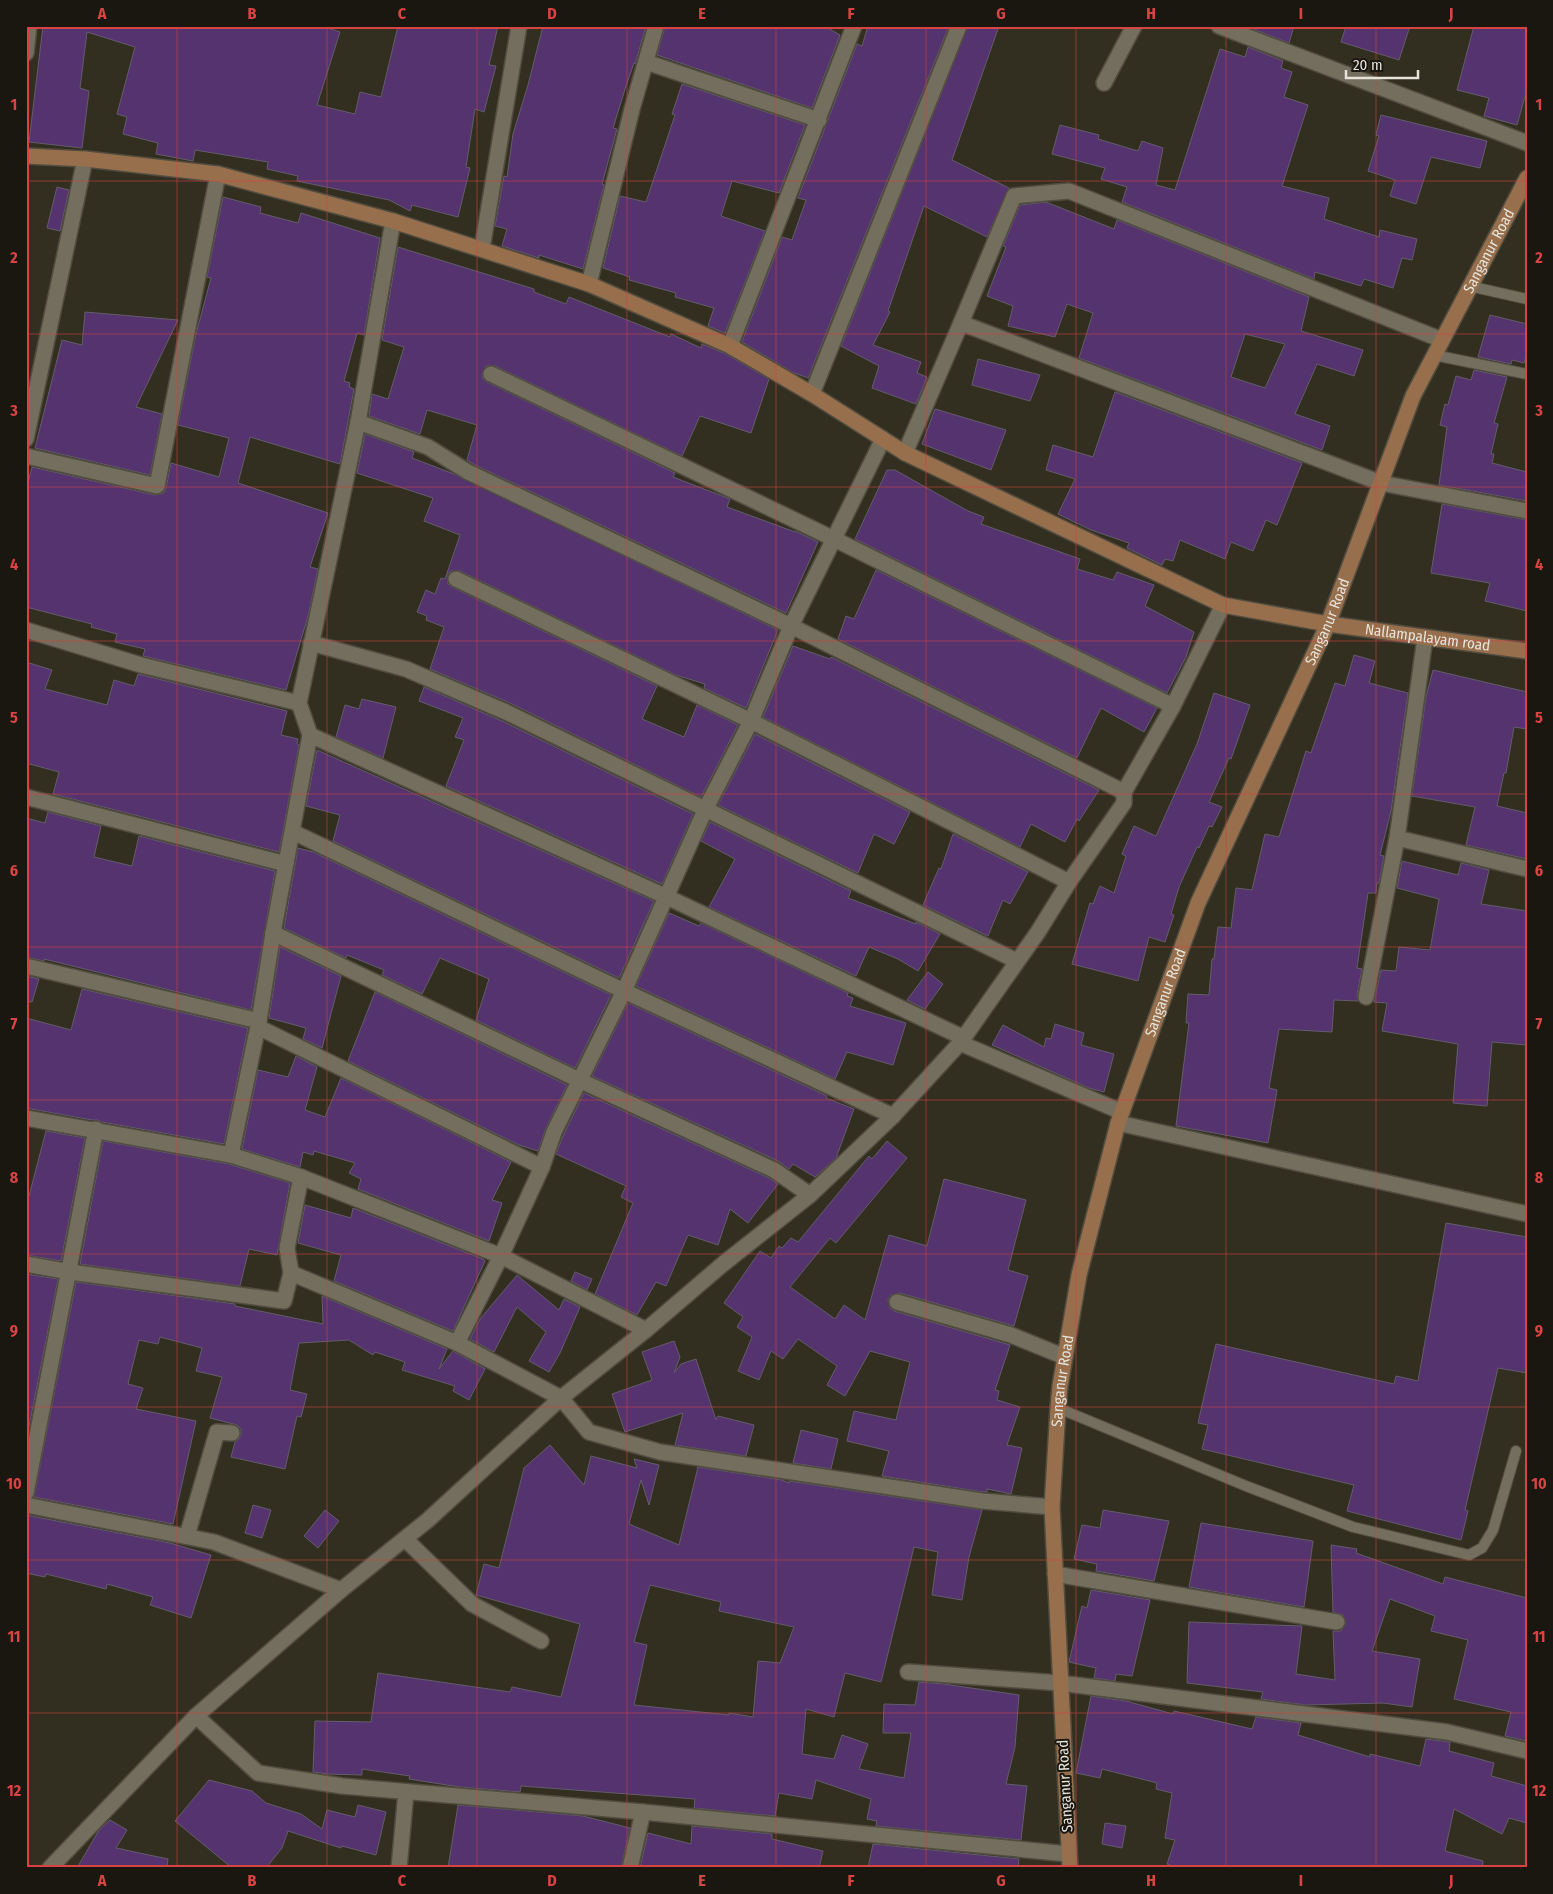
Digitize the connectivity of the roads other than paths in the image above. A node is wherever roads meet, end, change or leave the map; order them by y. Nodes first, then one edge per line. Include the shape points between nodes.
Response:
1 (29, 26) edge
2 (519, 26) edge
3 (656, 26) edge
4 (854, 26) edge
5 (959, 26) edge
6 (1134, 26) edge
7 (1219, 26) edge
8 (26, 53) edge
9 (646, 62) junction
10 (1104, 83) dead end
11 (819, 120) junction
12 (1527, 143) edge
13 (26, 156) edge
14 (85, 159) junction
15 (218, 174) junction
16 (1527, 178) edge
17 (393, 221) junction
18 (482, 249) junction
19 (589, 284) junction
20 (1469, 286) junction
21 (1527, 299) edge
22 (961, 323) junction
23 (1442, 340) junction
24 (730, 346) junction
25 (1434, 355) junction
26 (491, 374) dead end
27 (1527, 374) edge
28 (812, 394) junction
29 (358, 422) junction
30 (26, 439) edge
31 (883, 439) junction
32 (905, 453) junction
33 (26, 456) edge
34 (1381, 483) junction
35 (1527, 511) edge
36 (834, 539) junction
37 (456, 579) dead end
38 (1223, 605) junction
39 (1328, 624) junction
40 (791, 626) junction
41 (26, 630) edge
42 (1425, 638) junction
43 (311, 642) junction
44 (1527, 651) edge
45 (299, 703) junction
46 (1173, 706) junction
47 (751, 721) junction
48 (310, 735) junction
49 (1124, 792) junction
50 (26, 797) edge
51 (706, 808) junction
52 (293, 832) junction
53 (1397, 838) junction
54 (286, 864) junction
55 (1527, 869) edge
56 (1070, 882) junction
57 (667, 897) junction
58 (273, 933) junction
59 (1017, 961) junction
60 (26, 966) edge
61 (624, 991) junction
62 (1366, 996) dead end
63 (259, 1024) junction
64 (962, 1040) junction
65 (579, 1080) junction
66 (893, 1116) junction
67 (26, 1118) edge
68 (1120, 1118) junction
69 (96, 1129) junction
70 (231, 1155) junction
71 (542, 1167) junction
72 (301, 1177) junction
73 (810, 1195) junction
74 (1527, 1214) edge
75 (501, 1256) junction
76 (26, 1264) edge
77 (70, 1272) junction
78 (292, 1273) junction
79 (898, 1302) dead end
80 (646, 1330) junction
81 (457, 1344) junction
82 (1065, 1357) junction
83 (561, 1398) junction
84 (1058, 1408) junction
85 (232, 1433) dead end
86 (1516, 1451) dead end
87 (26, 1493) edge
88 (26, 1505) edge
89 (1052, 1506) junction
90 (187, 1536) junction
91 (405, 1539) junction
92 (1055, 1574) junction
93 (341, 1590) junction
94 (1337, 1622) dead end
95 (541, 1641) dead end
96 (908, 1672) dead end
97 (1060, 1683) junction
98 (196, 1716) junction
99 (1527, 1752) edge
100 (406, 1792) junction
101 (642, 1812) junction
102 (1069, 1861) edge
103 (50, 1868) edge
104 (399, 1868) edge
105 (630, 1868) edge

1 - 8 street
2 - 18 street
3 - 9 street
4 - 11 street
5 - 28 street
6 - 10 street
7 - 12 street
9 - 11 street
9 - 19 street
11 - 24 street
13 - 14 main road, Nallampalayam road
14 - 15 main road, Nallampalayam road
14 - 30 street
15 - 17 main road, Nallampalayam road
15 - 33 street via 157,486
16 - 20 main road, Sanganur Road
17 - 18 main road, Nallampalayam road
17 - 29 street
18 - 19 main road, Nallampalayam road
19 - 24 main road, Nallampalayam road
20 - 21 lane
20 - 23 main road, Sanganur Road
22 - 23 street via 1014,196 1069,191
22 - 32 street
22 - 34 street
23 - 25 main road, Sanganur Road
24 - 28 main road, Nallampalayam road
25 - 27 lane
25 - 34 main road, Sanganur Road via 1413,396
26 - 36 street
28 - 31 main road, Nallampalayam road
29 - 40 street via 428,447 468,472
29 - 43 street
31 - 32 main road, Nallampalayam road
31 - 36 street
32 - 38 main road, Nallampalayam road
34 - 35 street
34 - 39 main road, Sanganur Road
36 - 40 street
36 - 46 street
37 - 47 street
38 - 39 main road, Nallampalayam road
38 - 46 street
39 - 42 main road, Nallampalayam road
39 - 68 main road, Sanganur Road via 1198,903
40 - 47 street
40 - 49 street
41 - 45 street via 141,665
42 - 44 main road, Nallampalayam road
42 - 53 street
43 - 45 street
43 - 51 street via 406,669 506,712
45 - 48 street
46 - 49 street
47 - 51 street
47 - 56 street
48 - 52 street
48 - 57 street
49 - 56 street via 1124,803
50 - 54 street
51 - 57 street
51 - 59 street
52 - 54 street
52 - 61 street
53 - 55 street
53 - 62 street
54 - 58 street
56 - 59 street
57 - 61 street
57 - 64 street
58 - 63 street
58 - 65 street
59 - 64 street
60 - 63 street
61 - 65 street
61 - 66 street
63 - 70 street
63 - 71 street
64 - 66 street
64 - 68 street
65 - 71 street via 554,1132
65 - 73 street via 774,1170
66 - 73 street
67 - 69 street
68 - 74 street
68 - 82 main road, Sanganur Road via 1079,1275
69 - 70 street
69 - 77 street
70 - 72 street
71 - 75 street
72 - 75 street
72 - 78 street via 287,1248
73 - 80 street
75 - 80 street
75 - 81 street
76 - 77 street
77 - 78 street via 284,1301
77 - 87 street
78 - 81 street
79 - 82 street via 1011,1335
80 - 83 street
81 - 83 street
82 - 84 main road, Sanganur Road
83 - 89 street via 589,1432 660,1452 982,1501
83 - 91 street
84 - 86 lane via 1353,1527 1469,1555 1482,1548 1493,1530
84 - 89 main road, Sanganur Road
85 - 90 street via 217,1432
88 - 90 street
89 - 92 main road, Sanganur Road
90 - 93 street via 214,1542
91 - 93 street
91 - 95 street via 472,1604
92 - 94 street
92 - 97 main road, Sanganur Road
93 - 98 street
96 - 97 street
97 - 99 street via 1447,1732
97 - 102 main road, Sanganur Road
98 - 100 street via 258,1773
98 - 103 street
100 - 101 street
100 - 104 street
101 - 102 street
101 - 105 street

